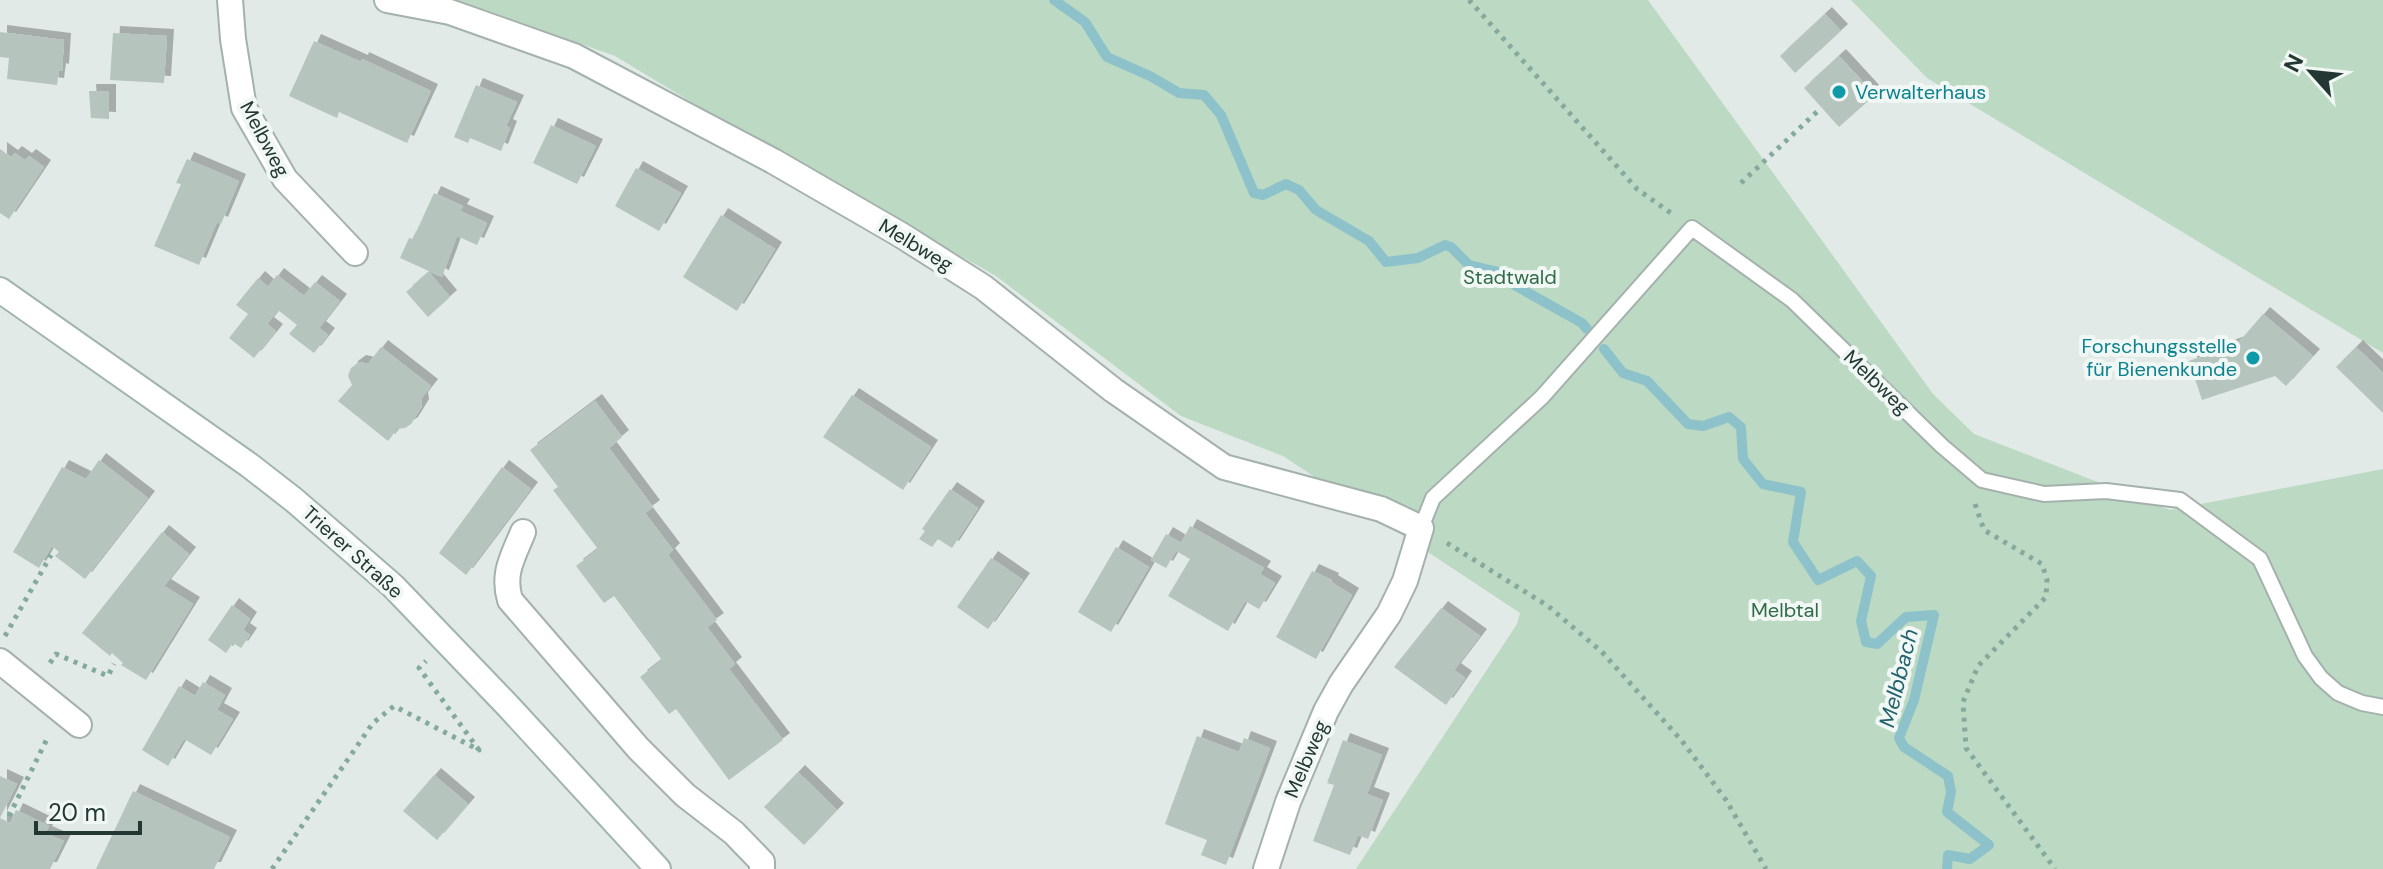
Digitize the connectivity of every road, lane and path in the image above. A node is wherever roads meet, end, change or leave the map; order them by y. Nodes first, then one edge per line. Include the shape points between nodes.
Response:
1 (230, 0) edge
2 (387, 0) edge
3 (1469, 0) edge
4 (1821, 108) dead end
5 (1741, 183) dead end
6 (1692, 228) junction
7 (355, 253) dead end
8 (0, 290) edge
9 (1982, 480) junction
10 (1421, 528) junction
11 (523, 532) dead end
12 (51, 555) dead end
13 (444, 639) junction
14 (0, 643) edge
15 (0, 661) edge
16 (114, 664) dead end
17 (34, 688) junction
18 (2383, 707) edge
19 (70, 718) joint
20 (9, 816) dead end
21 (272, 869) edge
22 (658, 869) edge
23 (762, 869) edge
24 (1266, 869) edge
25 (1766, 869) edge
26 (2055, 869) edge

1 - 7 street, Melbweg via 244,108 285,179
2 - 10 street, Melbweg via 450,12 574,56 773,161 983,287 1113,390 1224,467 1381,509
3 - 6 path via 1637,189
4 - 5 path
6 - 9 lane, Melbweg via 1792,300
6 - 10 lane, Melbweg via 1542,397 1433,498
8 - 13 street, Trierer Straße via 294,500 393,586
9 - 18 lane, Melbweg via 2044,494 2106,491 2180,500 2260,559 2305,656 2321,678 2338,693
9 - 26 path via 1974,503 1984,530 2042,564 2046,597 1978,666 1963,702 1966,748
10 - 24 street, Melbweg via 1389,614 1326,711
10 - 25 path via 1548,606 1602,652 1682,741 1726,800
11 - 23 street via 507,570 510,600 638,748 685,795 734,833 762,862
12 - 14 path
13 - 21 path via 419,668 479,750 394,706 373,723
13 - 22 street, Trierer Straße
15 - 17 street
16 - 17 path via 108,676 56,654
17 - 19 street
19 - 20 path

